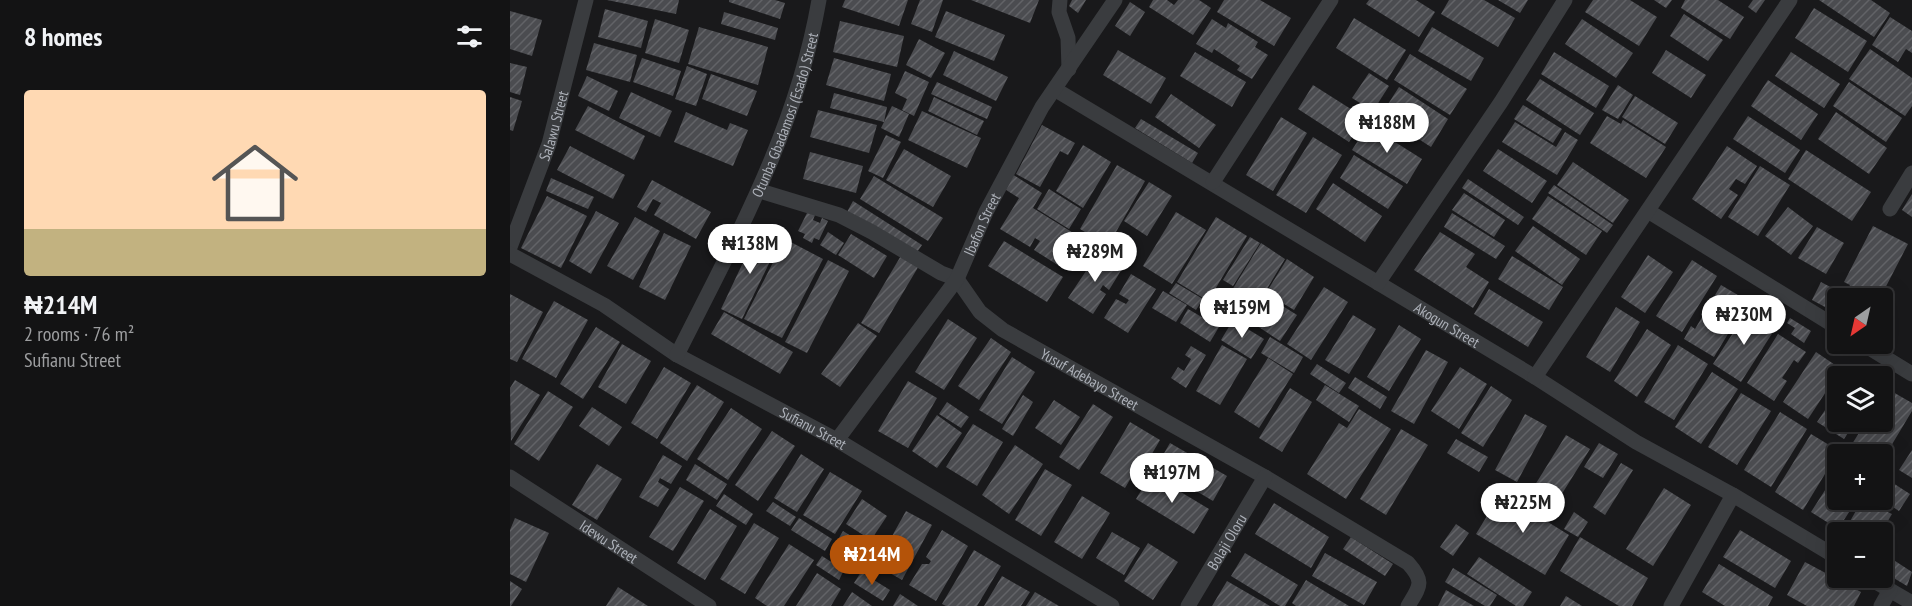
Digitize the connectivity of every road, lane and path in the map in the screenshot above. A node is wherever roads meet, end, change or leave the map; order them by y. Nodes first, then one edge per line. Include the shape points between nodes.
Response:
1 (586, 0) edge
2 (819, 0) edge
3 (1060, 0) edge
4 (1115, 0) edge
5 (1331, 0) edge
6 (1566, 0) edge
7 (1790, 0) edge
8 (1069, 69) junction
9 (1056, 90) junction
10 (1912, 173) edge
11 (1213, 182) junction
12 (760, 190) junction
13 (1890, 209) dead end
14 (1648, 211) junction
15 (510, 247) edge
16 (510, 254) edge
17 (957, 279) junction
18 (1378, 283) junction
19 (1827, 321) edge
20 (1879, 354) edge
21 (677, 355) junction
22 (1912, 374) edge
23 (1536, 377) junction
24 (837, 440) junction
25 (510, 477) edge
26 (1265, 477) junction
27 (1733, 495) junction
28 (1827, 551) edge
29 (1886, 588) edge
30 (1890, 590) junction
31 (1912, 603) edge
32 (709, 606) edge
33 (1112, 606) edge
34 (1188, 606) edge
35 (1408, 606) edge
36 (1671, 606) edge
37 (1881, 606) edge

1 - 15 street, Salawu Street via 549,144
2 - 12 street, Otunba Gbadamosi (Esado) Street via 798,94
3 - 8 street via 1059,12 1068,38
4 - 8 street, Ibafon Street
5 - 11 street
6 - 18 street
7 - 14 street
8 - 9 street, Ibafon Street
9 - 11 street, Akogun Street
9 - 17 street, Ibafon Street via 1042,107 986,212
10 - 13 street
11 - 18 street, Akogun Street
12 - 17 street via 839,215
12 - 21 street, Otunba Gbadamosi (Esado) Street
14 - 19 street
14 - 23 street
16 - 21 street, Sufianu Street via 604,305
17 - 24 street, Ibafon Street
17 - 26 street, Yusuf Adebayo Street via 980,312 1003,330
18 - 23 street, Akogun Street
20 - 22 street
21 - 24 street, Sufianu Street
23 - 27 street, Akogun Street via 1636,442
24 - 33 street, Sufianu Street
25 - 32 street, Idewu Street
26 - 34 street, Bolaji Oloru
26 - 35 street, Yusuf Adebayo Street via 1408,563 1419,575 1420,586
27 - 28 street, Akogun Street
27 - 36 street
29 - 30 street
30 - 31 street
30 - 37 street

